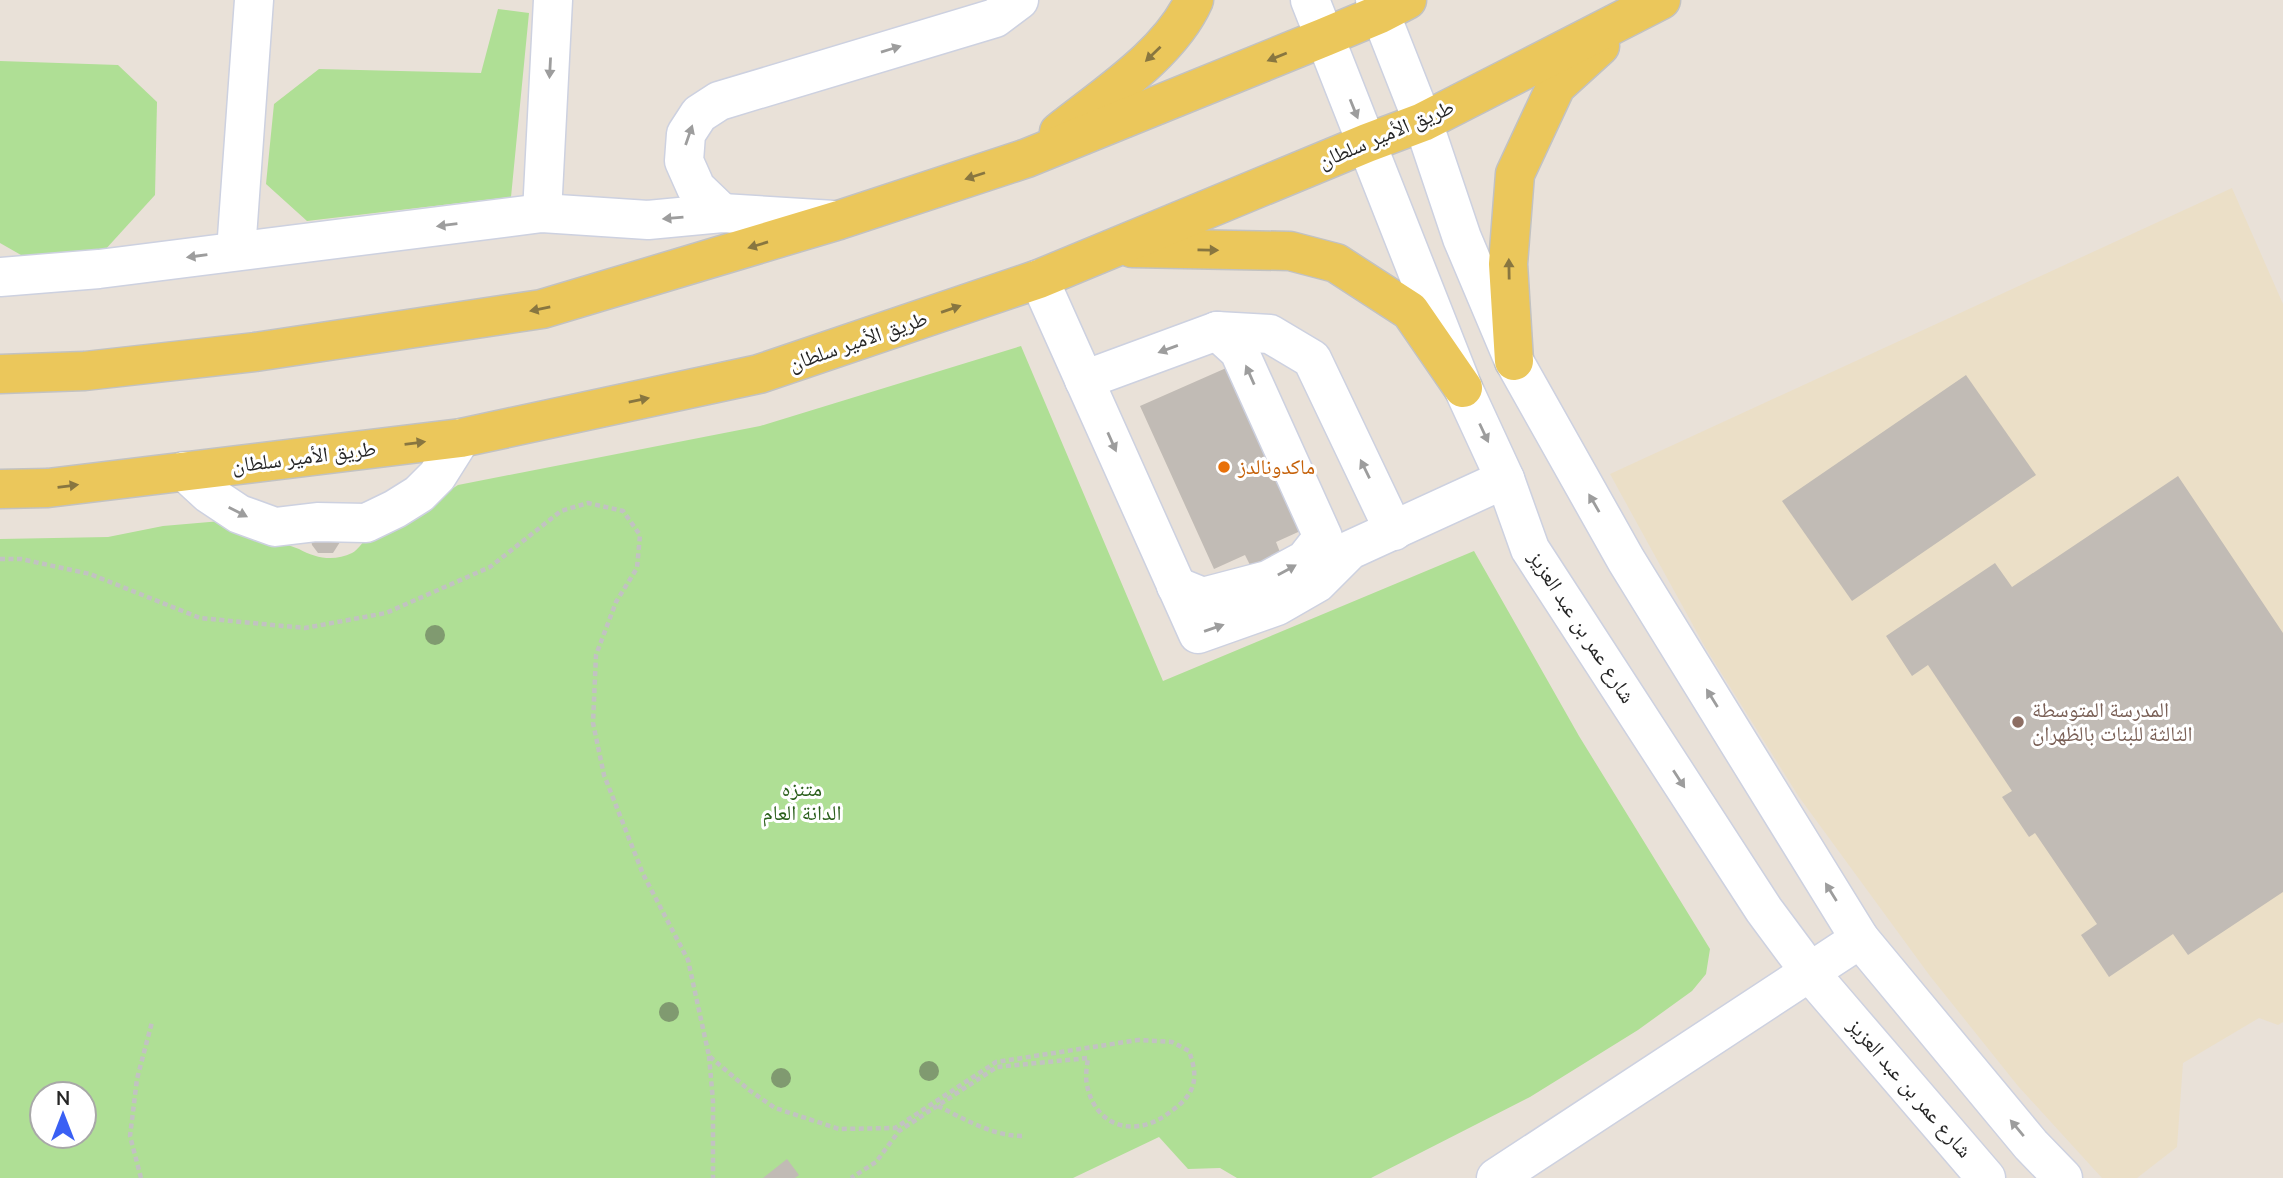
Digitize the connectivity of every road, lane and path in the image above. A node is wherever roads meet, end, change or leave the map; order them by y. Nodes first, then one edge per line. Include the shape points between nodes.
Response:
1 (254, 0) edge
2 (553, 0) edge
3 (1019, 0) edge
4 (1194, 0) edge
5 (1310, 0) edge
6 (1652, 4) edge
7 (1388, 5) edge
8 (1325, 37) junction
9 (1423, 122) junction
10 (1367, 143) junction
11 (1027, 158) junction
12 (542, 213) junction
13 (722, 213) junction
14 (839, 220) junction
15 (1116, 248) junction
16 (236, 251) junction
17 (0, 277) edge
18 (1039, 279) junction
19 (1217, 331) junction
20 (1514, 362) junction
21 (0, 374) edge
22 (1084, 380) junction
23 (1463, 388) junction
24 (461, 438) junction
25 (184, 471) junction
26 (1505, 479) junction
27 (0, 489) edge
28 (1394, 531) junction
29 (0, 559) edge
30 (1176, 586) junction
31 (1860, 939) junction
32 (1811, 972) junction
33 (152, 1022) dead end
34 (709, 1056) junction
35 (938, 1106) junction
36 (1022, 1136) dead end
37 (141, 1178) edge
38 (713, 1178) edge
39 (851, 1178) edge
40 (1496, 1178) edge
41 (1986, 1178) edge
42 (2063, 1178) edge

1 - 16 street
2 -> 12 street
13 -> 3 street via 696,188 684,161 686,134 699,114 719,101 995,18
4 -> 11 main road via 1168,39 1137,69
5 - 8 street, شارع عمر بن عبد العزيز
6 - 9 main road, طريق الأمير سلطان
20 -> 6 main road via 1508,264 1515,174 1556,86
7 - 8 main road
7 - 9 street
8 -> 10 street, شارع عمر بن عبد العزيز
8 -> 11 main road
9 - 10 main road, طريق الأمير سلطان
9 - 20 street via 1462,238
10 - 15 main road, طريق الأمير سلطان
10 - 23 street, شارع عمر بن عبد العزيز
11 -> 14 main road
13 -> 12 street via 648,220
12 -> 16 street
13 - 14 street
14 -> 21 main road via 542,309 255,352 85,371
15 - 18 main road, طريق الأمير سلطان
15 -> 23 main road via 1290,251 1336,263 1410,311
16 -> 17 street
18 - 22 street
24 -> 18 main road, طريق الأمير سلطان via 759,374
19 -> 22 street
28 -> 19 street via 1312,359 1270,334
30 -> 19 street via 1203,597 1268,580 1305,560 1323,537 1239,351
31 -> 20 street via 1626,559
22 -> 30 street
23 -> 26 street, شارع عمر بن عبد العزيز
25 -> 24 main road, طريق الأمير سلطان
25 -> 24 street via 239,514 275,527 366,523 419,494 437,476
27 -> 25 main road, طريق الأمير سلطان via 48,488
26 - 28 street
26 -> 32 street, شارع عمر بن عبد العزيز via 1530,548 1756,899
30 -> 28 street via 1198,634 1277,606 1317,583 1350,550
29 - 34 path via 90,574 200,618 305,628 386,613 490,567 561,511 588,503 622,511 640,535 637,568 616,602 596,655 593,723 604,775 638,862 688,960
31 - 32 street
42 -> 31 street
32 - 40 street
32 - 41 street, شارع عمر بن عبد العزيز
33 - 37 path via 137,1079 130,1136
34 - 35 path via 775,1108 839,1129 895,1128 996,1062 1152,1039 1189,1051 1195,1070 1193,1086 1176,1108 1155,1123 1129,1128 1114,1124 1099,1112 1086,1085 1088,1058 997,1067
34 - 38 path
35 - 36 path via 993,1130
35 - 39 path via 899,1130 876,1162

